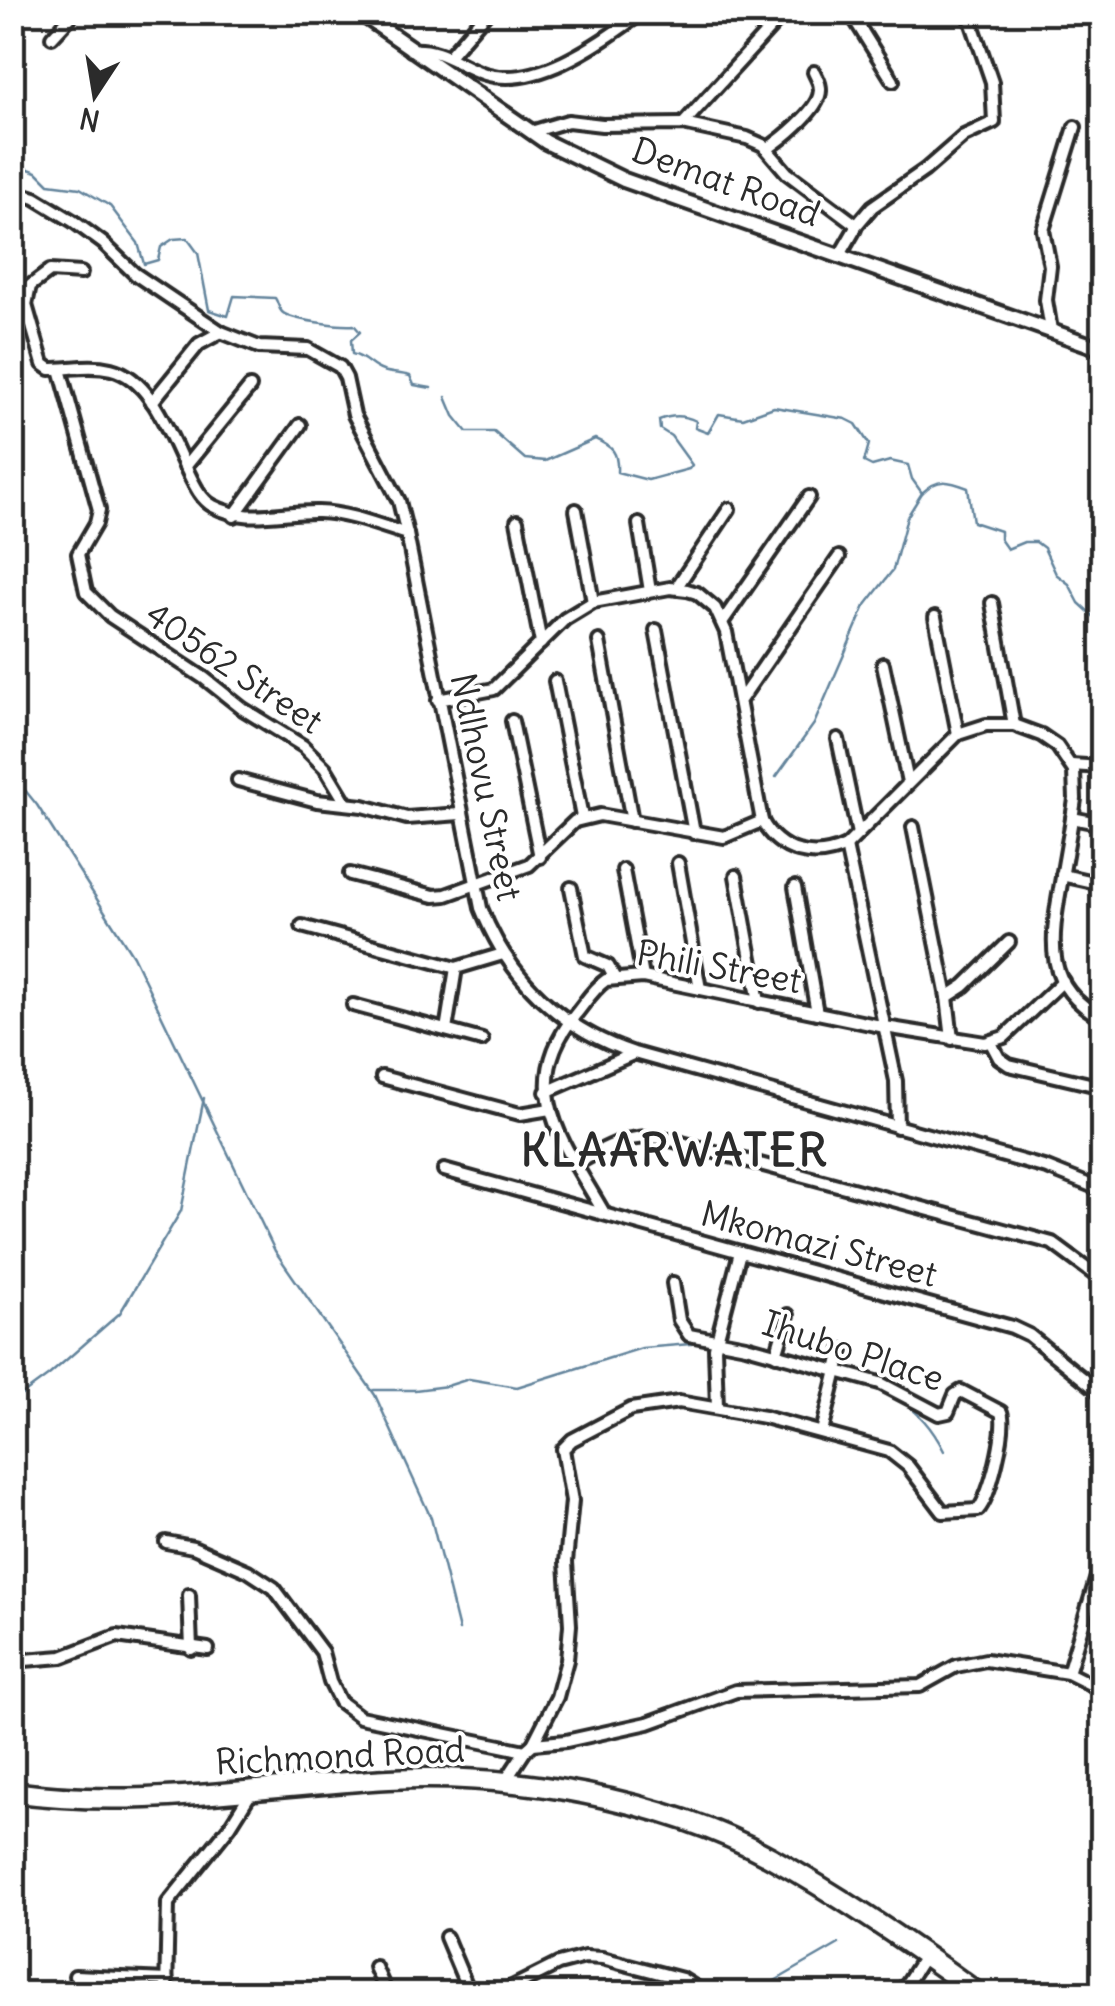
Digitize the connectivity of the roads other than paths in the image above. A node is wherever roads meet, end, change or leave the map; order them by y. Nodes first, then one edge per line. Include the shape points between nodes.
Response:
1 (74, 12) edge
2 (359, 12) edge
3 (487, 12) edge
4 (643, 12) edge
5 (785, 12) edge
6 (850, 12) edge
7 (968, 12) edge
8 (52, 37) dead end
9 (410, 50) junction
10 (449, 56) junction
11 (814, 72) dead end
12 (893, 81) dead end
13 (683, 124) junction
14 (1074, 127) dead end
15 (531, 132) junction
16 (767, 150) junction
17 (12, 191) edge
18 (855, 226) junction
19 (840, 255) junction
20 (81, 273) dead end
21 (1051, 330) junction
22 (221, 332) junction
23 (1099, 346) edge
24 (60, 369) junction
25 (250, 387) dead end
26 (152, 402) junction
27 (300, 425) dead end
28 (186, 467) junction
29 (809, 497) dead end
30 (576, 510) dead end
31 (728, 510) dead end
32 (234, 516) junction
33 (517, 521) dead end
34 (639, 524) dead end
35 (408, 534) junction
36 (839, 557) dead end
37 (676, 588) junction
38 (650, 591) junction
39 (593, 602) junction
40 (992, 603) dead end
41 (935, 616) dead end
42 (723, 622) junction
43 (656, 630) dead end
44 (599, 641) dead end
45 (541, 643) junction
46 (883, 664) dead end
47 (556, 681) dead end
48 (741, 699) junction
49 (438, 700) junction
50 (512, 721) dead end
51 (1014, 725) junction
52 (958, 734) junction
53 (838, 739) dead end
54 (1071, 765) junction
55 (1102, 767) edge
56 (238, 780) dead end
57 (908, 782) junction
58 (346, 803) junction
59 (460, 814) junction
60 (582, 817) junction
61 (1072, 818) junction
62 (632, 820) junction
63 (762, 821) junction
64 (1102, 824) edge
65 (913, 827) dead end
66 (694, 833) junction
67 (858, 834) junction
68 (846, 846) junction
69 (540, 856) junction
70 (678, 864) dead end
71 (623, 870) dead end
72 (350, 874) dead end
73 (1062, 875) junction
74 (736, 876) dead end
75 (474, 884) junction
76 (1102, 884) edge
77 (796, 887) dead end
78 (571, 888) dead end
79 (302, 926) dead end
80 (1009, 942) dead end
81 (503, 954) junction
82 (456, 968) junction
83 (614, 977) junction
84 (643, 977) junction
85 (1063, 981) junction
86 (700, 989) junction
87 (947, 997) junction
88 (759, 1002) junction
89 (353, 1005) dead end
90 (817, 1012) junction
91 (1102, 1018) edge
92 (569, 1023) junction
93 (885, 1027) junction
94 (446, 1030) junction
95 (952, 1038) junction
96 (482, 1040) dead end
97 (991, 1043) junction
98 (634, 1054) junction
99 (382, 1077) dead end
100 (1102, 1086) edge
101 (546, 1092) junction
102 (550, 1109) junction
103 (896, 1127) junction
104 (576, 1164) junction
105 (444, 1170) dead end
106 (1102, 1190) edge
107 (604, 1213) junction
108 (740, 1252) junction
109 (1102, 1280) edge
110 (674, 1283) dead end
111 (788, 1315) dead end
112 (718, 1338) junction
113 (842, 1350) dead end
114 (776, 1355) junction
115 (837, 1372) junction
116 (1102, 1394) edge
117 (717, 1407) junction
118 (822, 1432) junction
119 (14, 1495) edge
120 (166, 1542) dead end
121 (1102, 1560) edge
122 (189, 1595) dead end
123 (17, 1598) dead end
124 (191, 1648) junction
125 (208, 1650) dead end
126 (12, 1662) edge
127 (1068, 1672) junction
128 (1102, 1690) edge
129 (529, 1748) junction
130 (504, 1782) junction
131 (252, 1791) junction
132 (12, 1792) edge
133 (446, 1938) dead end
134 (926, 1955) junction
135 (375, 1967) dead end
136 (75, 1976) dead end
137 (167, 1980) junction
138 (499, 1993) edge
139 (166, 1994) edge
140 (387, 1994) edge
141 (470, 1994) edge
142 (706, 1994) edge
143 (900, 1994) edge
144 (979, 1994) edge

1 - 8 street
2 - 9 street, Demat Road
3 - 10 street
4 - 10 street via 541,71 494,76
5 - 13 street
6 - 12 street
7 - 18 street via 992,82 994,122 964,136
9 - 10 street
9 - 15 street, Demat Road
11 - 16 street via 816,103
13 - 15 street via 568,121
13 - 16 street via 748,138
14 - 21 street via 1043,230
15 - 19 street, Demat Road via 624,180
16 - 18 street
17 - 22 street, Ndlhovu Street via 73,221 135,274
18 - 19 street
19 - 21 street, Demat Road
20 - 24 street via 50,271 27,293 43,364
21 - 23 street, Demat Road
22 - 26 street via 198,344
22 - 35 street, Ndlhovu Street via 259,347 308,349 340,367 354,415 399,501
24 - 26 street via 112,370 131,378
24 - 58 street, 40562 Street via 98,510 78,554 91,598 303,746
25 - 28 street
26 - 28 street
27 - 32 street
28 - 32 street via 204,500
29 - 42 street
30 - 39 street
31 - 37 street
32 - 35 street via 317,512
33 - 45 street
34 - 38 street
35 - 49 street, Ndlhovu Street
36 - 48 street
37 - 38 street
37 - 42 street via 697,593
38 - 39 street
39 - 45 street
40 - 51 street
41 - 52 street
42 - 48 street
43 - 66 street
44 - 62 street
45 - 49 street via 494,689
46 - 57 street
47 - 60 street
48 - 63 street
49 - 59 street, Ndlhovu Street
50 - 69 street
51 - 52 street
51 - 54 street via 1057,746
52 - 57 street
53 - 67 street
54 - 55 street
54 - 61 street
56 - 58 street
57 - 67 street
58 - 59 street via 407,818
59 - 75 street, Ndlhovu Street
60 - 62 street
60 - 69 street
61 - 64 street
61 - 73 street
62 - 66 street
63 - 66 street via 730,837
63 - 68 street via 794,850 821,854
65 - 87 street
67 - 68 street
68 - 93 street
69 - 75 street
70 - 86 street
71 - 84 street
72 - 75 street via 434,896
73 - 76 street
73 - 85 street via 1052,936
74 - 88 street
75 - 81 street, Ndlhovu Street
77 - 90 street
78 - 83 street via 585,956 608,966
79 - 82 street
80 - 87 street
81 - 82 street
81 - 92 street, Ndlhovu Street
82 - 94 street
83 - 84 street, Phili Street
83 - 92 street, Phili Street via 600,984
84 - 86 street, Phili Street
85 - 91 street via 1082,1006
85 - 97 street
86 - 88 street, Phili Street
87 - 95 street
88 - 90 street, Phili Street
89 - 94 street
90 - 93 street, Phili Street
92 - 98 street, Ndlhovu Street
92 - 101 street, Phili Street via 547,1070
93 - 95 street, Phili Street
93 - 103 street via 896,1081
94 - 96 street
95 - 97 street, Phili Street
97 - 100 street via 1009,1065
98 - 101 street
98 - 103 street, Ndlhovu Street
99 - 102 street via 520,1114
101 - 102 street, Phili Street
102 - 104 street, Phili Street
103 - 106 street, Ndlhovu Street
104 - 107 street, Phili Street
104 - 109 street via 622,1139 667,1139 1052,1243
105 - 107 street, Mkomazi Street
107 - 108 street, Mkomazi Street
108 - 112 street
108 - 116 street, Mkomazi Street via 1012,1326
110 - 112 street, Ihubo Place via 684,1331
111 - 114 street
112 - 114 street, Ihubo Place
112 - 117 street
113 - 115 street
114 - 115 street, Ihubo Place
115 - 118 street
115 - 118 street, Ihubo Place via 880,1382 940,1414 961,1391 1001,1412 1004,1426 982,1506 942,1512 898,1456
117 - 118 street
117 - 129 street via 646,1404 563,1449 572,1501 568,1660
119 - 123 street
120 - 129 street via 207,1553 274,1588 322,1652 340,1702 360,1717
121 - 127 street
122 - 124 street
124 - 125 street
124 - 126 street via 117,1636 62,1656
127 - 128 street
127 - 129 street via 986,1660 956,1666 920,1686 736,1690 648,1723
129 - 130 street
130 - 131 highway, Richmond Road via 392,1779
130 - 134 highway, Richmond Road via 656,1812 715,1832 770,1857
131 - 132 highway, Richmond Road via 87,1800
131 - 137 street via 168,1903
133 - 141 street
134 - 143 street
134 - 144 highway, Richmond Road
135 - 140 street
136 - 137 street
137 - 139 street
138 - 142 street via 585,1957 682,1979

